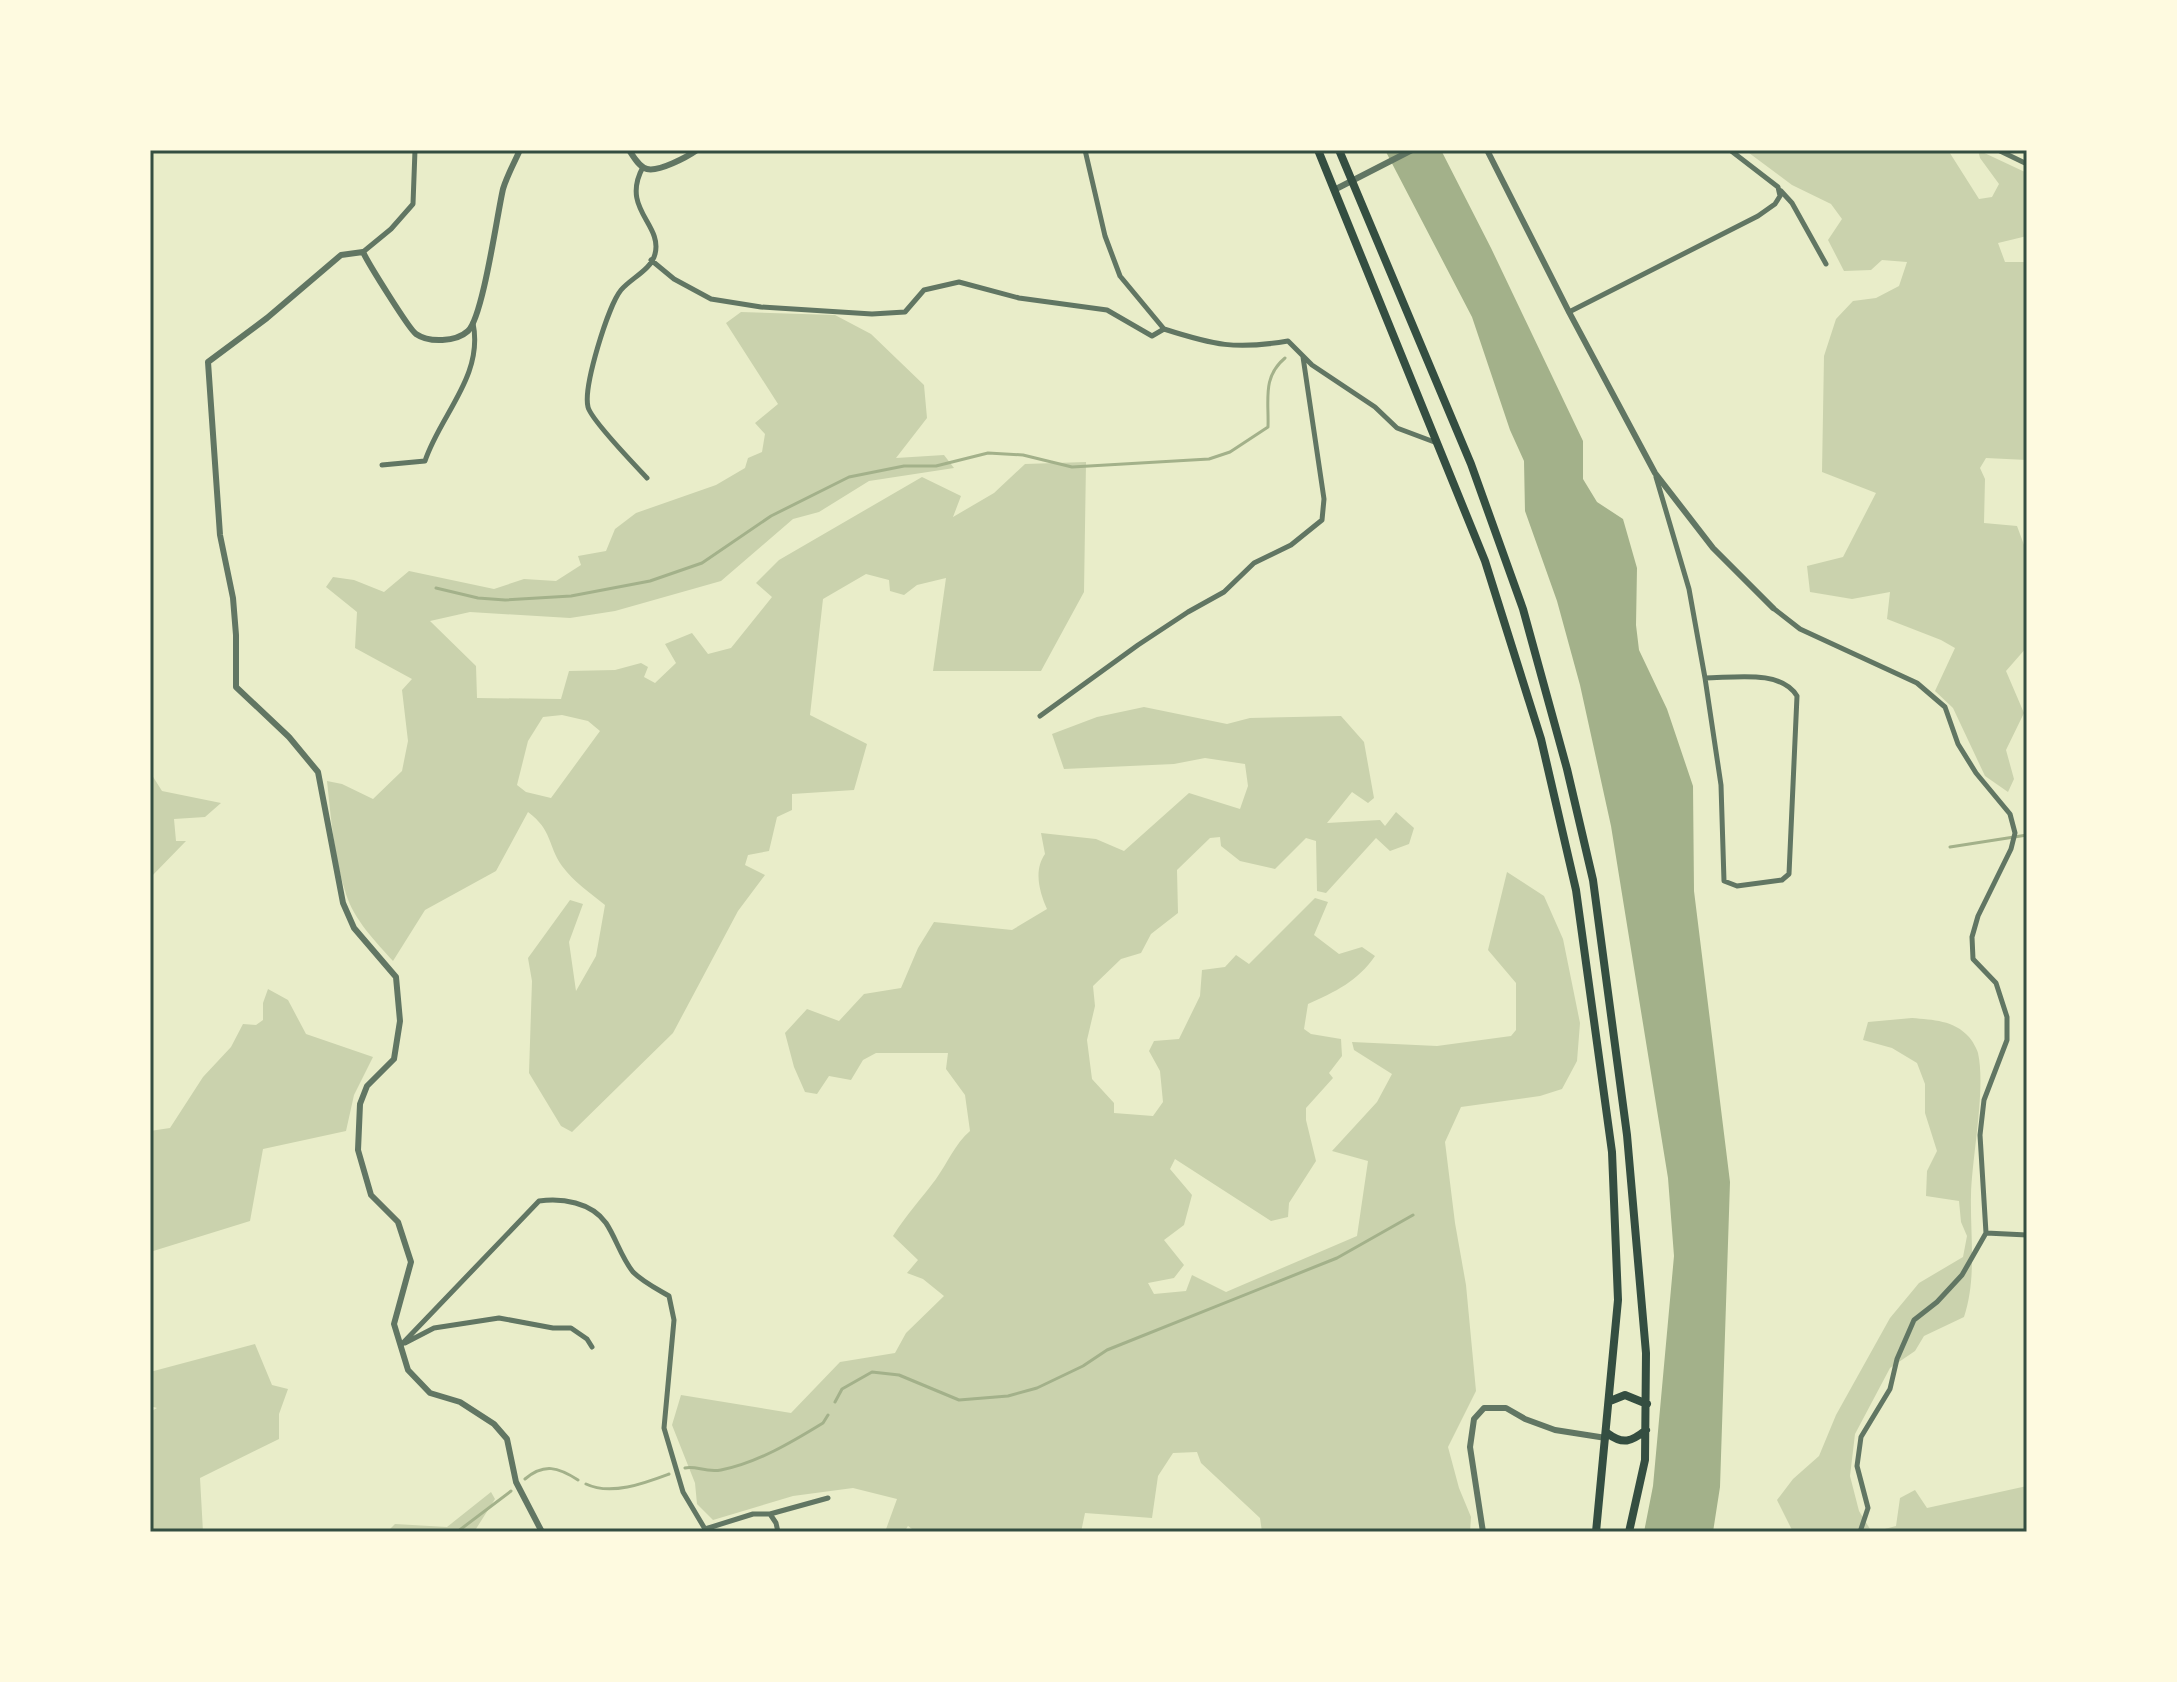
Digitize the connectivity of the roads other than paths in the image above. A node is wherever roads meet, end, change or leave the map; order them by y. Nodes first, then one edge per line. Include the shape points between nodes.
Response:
1 (415, 150) edge
2 (520, 150) edge
3 (629, 150) edge
4 (697, 150) edge
5 (1085, 150) edge
6 (1318, 150) edge
7 (1339, 150) edge
8 (1412, 150) edge
9 (1487, 150) edge
10 (1730, 150) edge
11 (1998, 150) edge
12 (2027, 164) edge
13 (643, 167) junction
14 (1356, 179) junction
15 (1778, 187) junction
16 (1334, 190) junction
17 (363, 252) junction
18 (651, 260) junction
19 (1826, 264) dead end
20 (1569, 312) junction
21 (473, 322) junction
22 (1164, 329) junction
23 (1303, 356) junction
24 (1437, 443) junction
25 (382, 465) dead end
26 (1655, 473) junction
27 (647, 478) dead end
28 (1773, 608) joint
29 (1705, 678) junction
30 (1040, 716) dead end
31 (1986, 1233) junction
32 (2027, 1235) edge
33 (401, 1345) junction
34 (592, 1347) dead end
35 (1610, 1401) junction
36 (1647, 1404) junction
37 (1646, 1430) junction
38 (1606, 1435) junction
39 (828, 1498) dead end
40 (770, 1514) junction
41 (542, 1532) edge
42 (778, 1532) edge
43 (1483, 1532) edge
44 (1596, 1532) edge
45 (1629, 1532) edge
46 (1860, 1532) edge

1 - 17 street via 413,204
2 - 21 street via 505,184
3 - 13 street
4 - 13 street via 650,170
5 - 22 street via 1120,276
6 - 16 highway
7 - 14 highway
8 - 14 street
9 - 20 street
10 - 15 street
11 - 12 street
13 - 18 street via 635,197 654,237
14 - 16 street
14 - 36 highway via 1523,609 1567,769 1593,880 1625,1120
15 - 19 street
15 - 20 street via 1775,204 1758,216
16 - 24 highway
17 - 21 street via 414,333 452,339 469,331
17 - 33 street via 341,255 208,362 219,522 235,623 236,687 318,772 343,903 354,928 396,977 400,1021 394,1059 367,1086 360,1104 358,1150 371,1195 398,1222 411,1262 394,1324
18 - 22 street via 711,299 761,307 905,312 924,290 959,282 1019,298 1107,310 1152,336
18 - 27 street via 612,305 587,391 588,410
20 - 26 street
21 - 25 street via 477,341 469,372 425,461
22 - 23 street via 1225,346 1288,341
23 - 24 street via 1397,428
23 - 30 street via 1324,499 1322,520
24 - 35 highway via 1485,561 1541,739 1576,890 1612,1152 1618,1300
26 - 28 street via 1713,548
26 - 29 street via 1689,589
28 - 31 street via 1800,629 1917,683 1936,699 1945,707 1976,773 2010,814 2015,833 2011,849 1972,937 1973,959 1996,983 2007,1017 2007,1040 1984,1100 1980,1135
29 - 29 street via 1721,785 1724,881 1737,886 1782,880 1789,874 1797,696 1791,686 1775,679
31 - 32 street
31 - 46 street via 1962,1275 1914,1320 1890,1389 1861,1437 1857,1466 1868,1508
33 - 34 street via 434,1328 499,1318 571,1328
33 - 40 street via 539,1201 559,1198 587,1207 606,1222 634,1272 669,1296 674,1320 664,1428 683,1492 705,1529
33 - 41 street via 408,1370 430,1393 460,1402 507,1439 516,1482
35 - 36 highway via 1625,1395
35 - 38 highway
36 - 37 highway
37 - 38 highway via 1632,1441
37 - 45 highway
38 - 43 street via 1555,1430 1506,1408 1484,1408 1474,1419 1470,1447
38 - 44 highway
39 - 40 street
40 - 42 street

